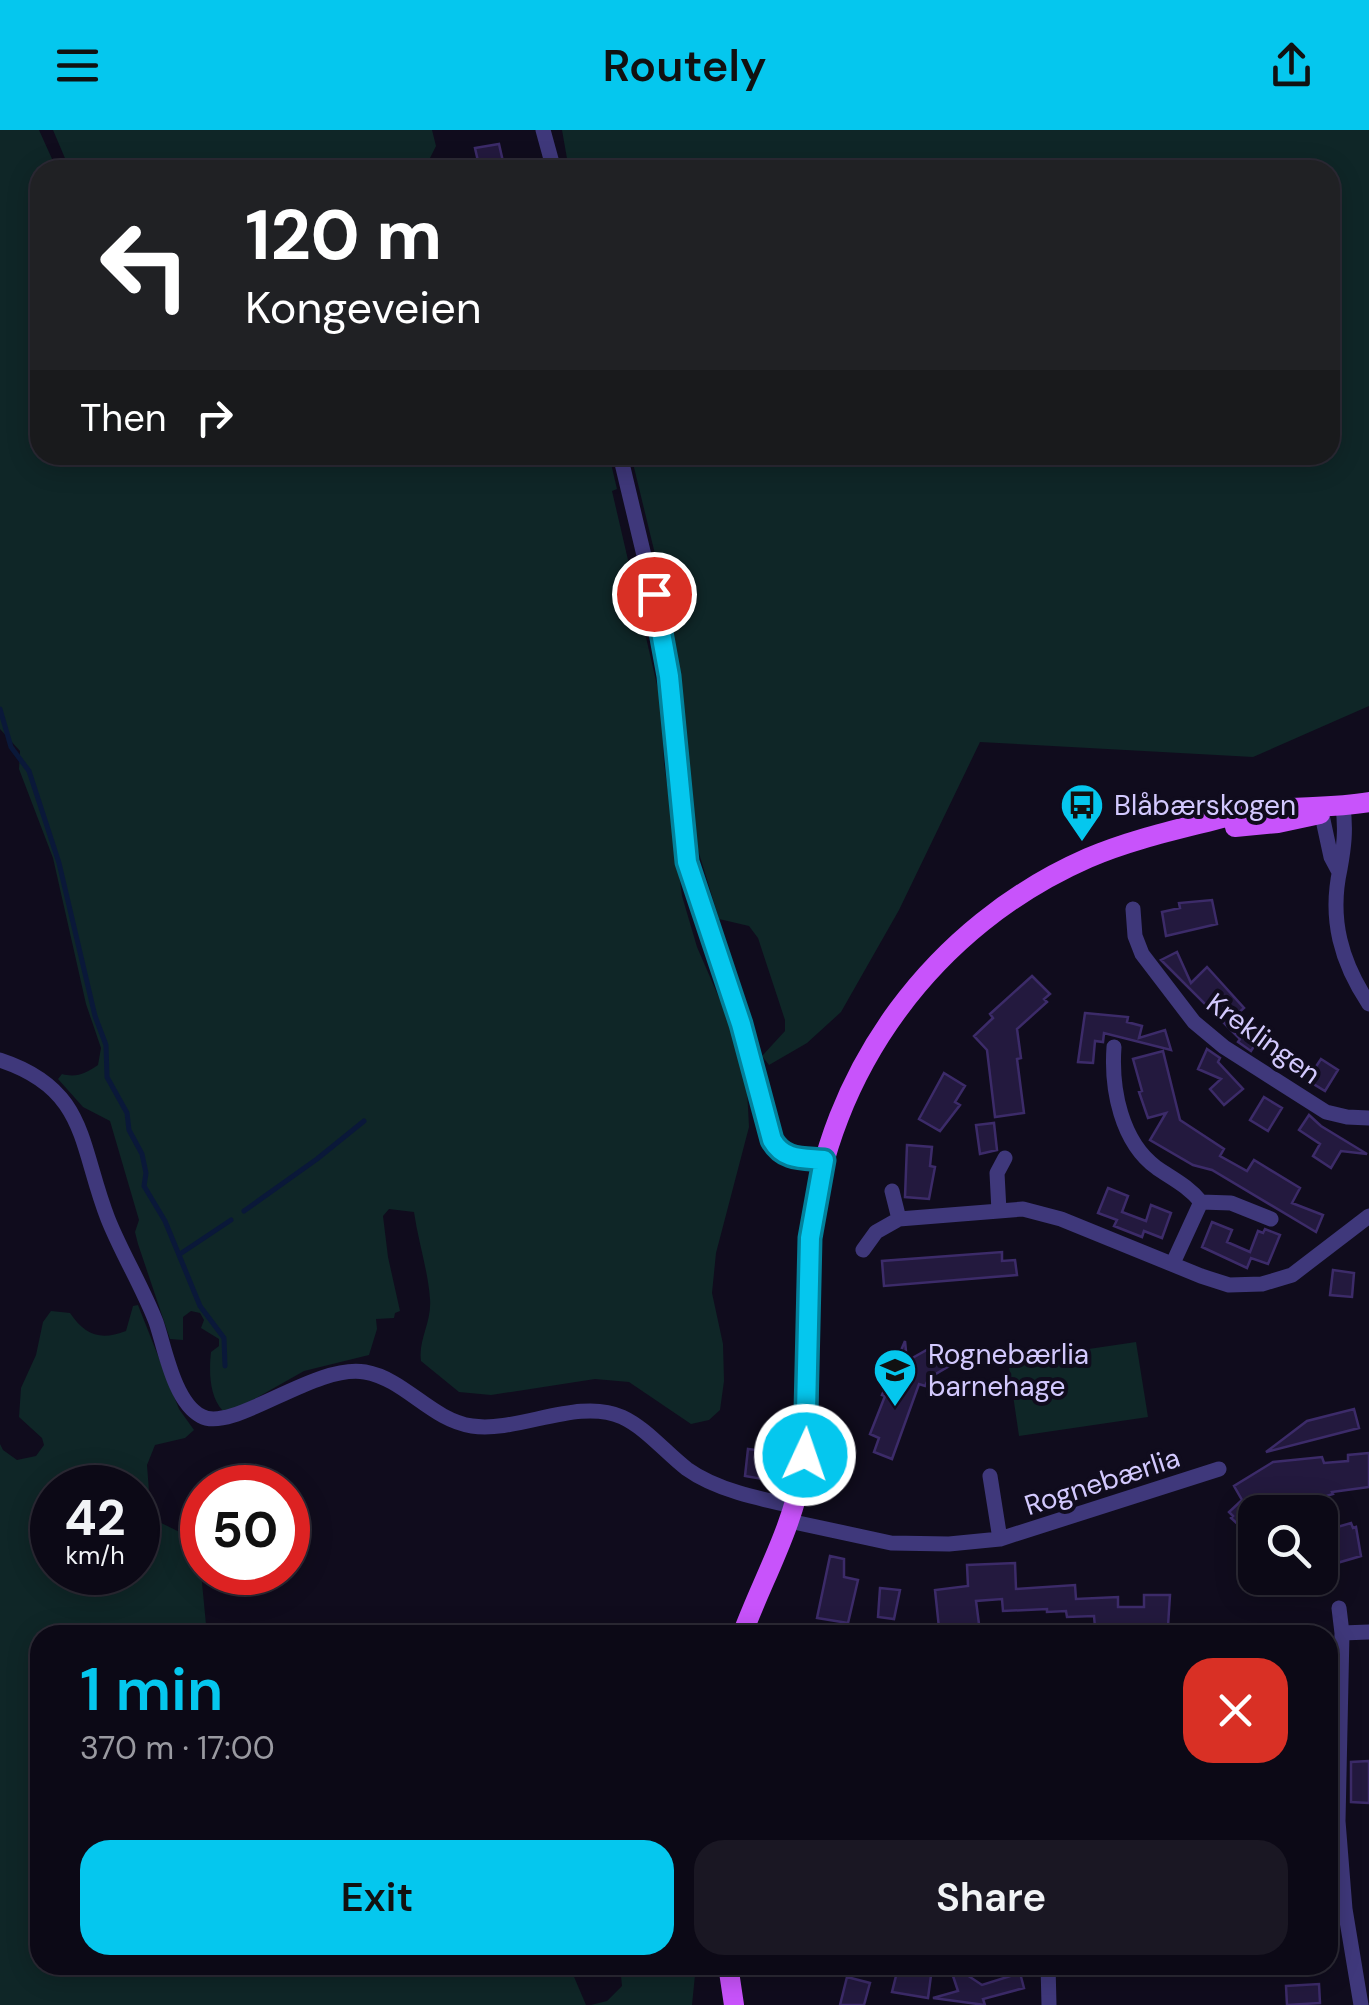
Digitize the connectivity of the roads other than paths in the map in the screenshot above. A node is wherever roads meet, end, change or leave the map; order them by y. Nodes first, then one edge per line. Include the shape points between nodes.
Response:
1 (543, 130) edge
2 (551, 160) edge
3 (622, 465) edge
4 (1369, 802) edge
5 (1330, 808) junction
6 (1133, 910) dead end
7 (1369, 1004) edge
8 (1114, 1048) dead end
9 (0, 1060) edge
10 (1369, 1118) edge
11 (1005, 1158) dead end
12 (824, 1160) junction
13 (892, 1190) dead end
14 (1201, 1202) junction
15 (999, 1211) junction
16 (1369, 1216) edge
17 (898, 1219) junction
18 (1271, 1219) dead end
19 (863, 1250) dead end
20 (1173, 1262) junction
21 (1219, 1469) dead end
22 (990, 1476) dead end
23 (792, 1514) junction
24 (1000, 1539) junction
25 (1338, 1608) dead end
26 (746, 1625) edge
27 (1369, 1632) edge
28 (1342, 1634) junction
29 (730, 1975) edge
30 (1048, 1975) edge
31 (734, 2005) edge
32 (1049, 2005) edge
33 (1361, 2005) edge

1 - 2 street
3 - 12 street via 663,635 691,881 741,1024 772,1140 782,1154
4 - 5 main road
5 - 7 street via 1346,844 1339,872 1339,943
5 - 12 main road via 1251,826 1204,824 1134,841 1019,894 969,932 907,998 848,1095
6 - 10 street, Kreklingen via 1142,954 1194,1022 1326,1112
8 - 14 street via 1112,1074 1132,1139 1144,1158
9 - 23 street, Rognebærlia via 28,1069 68,1105 179,1390 199,1416 234,1416 330,1374 365,1372 442,1418 470,1426 598,1412 622,1417 703,1478
11 - 15 street via 997,1173
12 - 23 main road via 810,1238 805,1455
13 - 17 street
14 - 18 street via 1231,1203
14 - 20 street
15 - 17 street
15 - 20 street via 1061,1219
16 - 20 street via 1292,1275 1262,1284 1229,1285
17 - 19 street
21 - 24 street, Rognebærlia
22 - 24 street, Rognebærlia
23 - 24 street, Rognebærlia via 892,1544
23 - 26 main road
25 - 28 street
27 - 28 street
28 - 33 street via 1338,1821
29 - 31 main road
30 - 32 street

